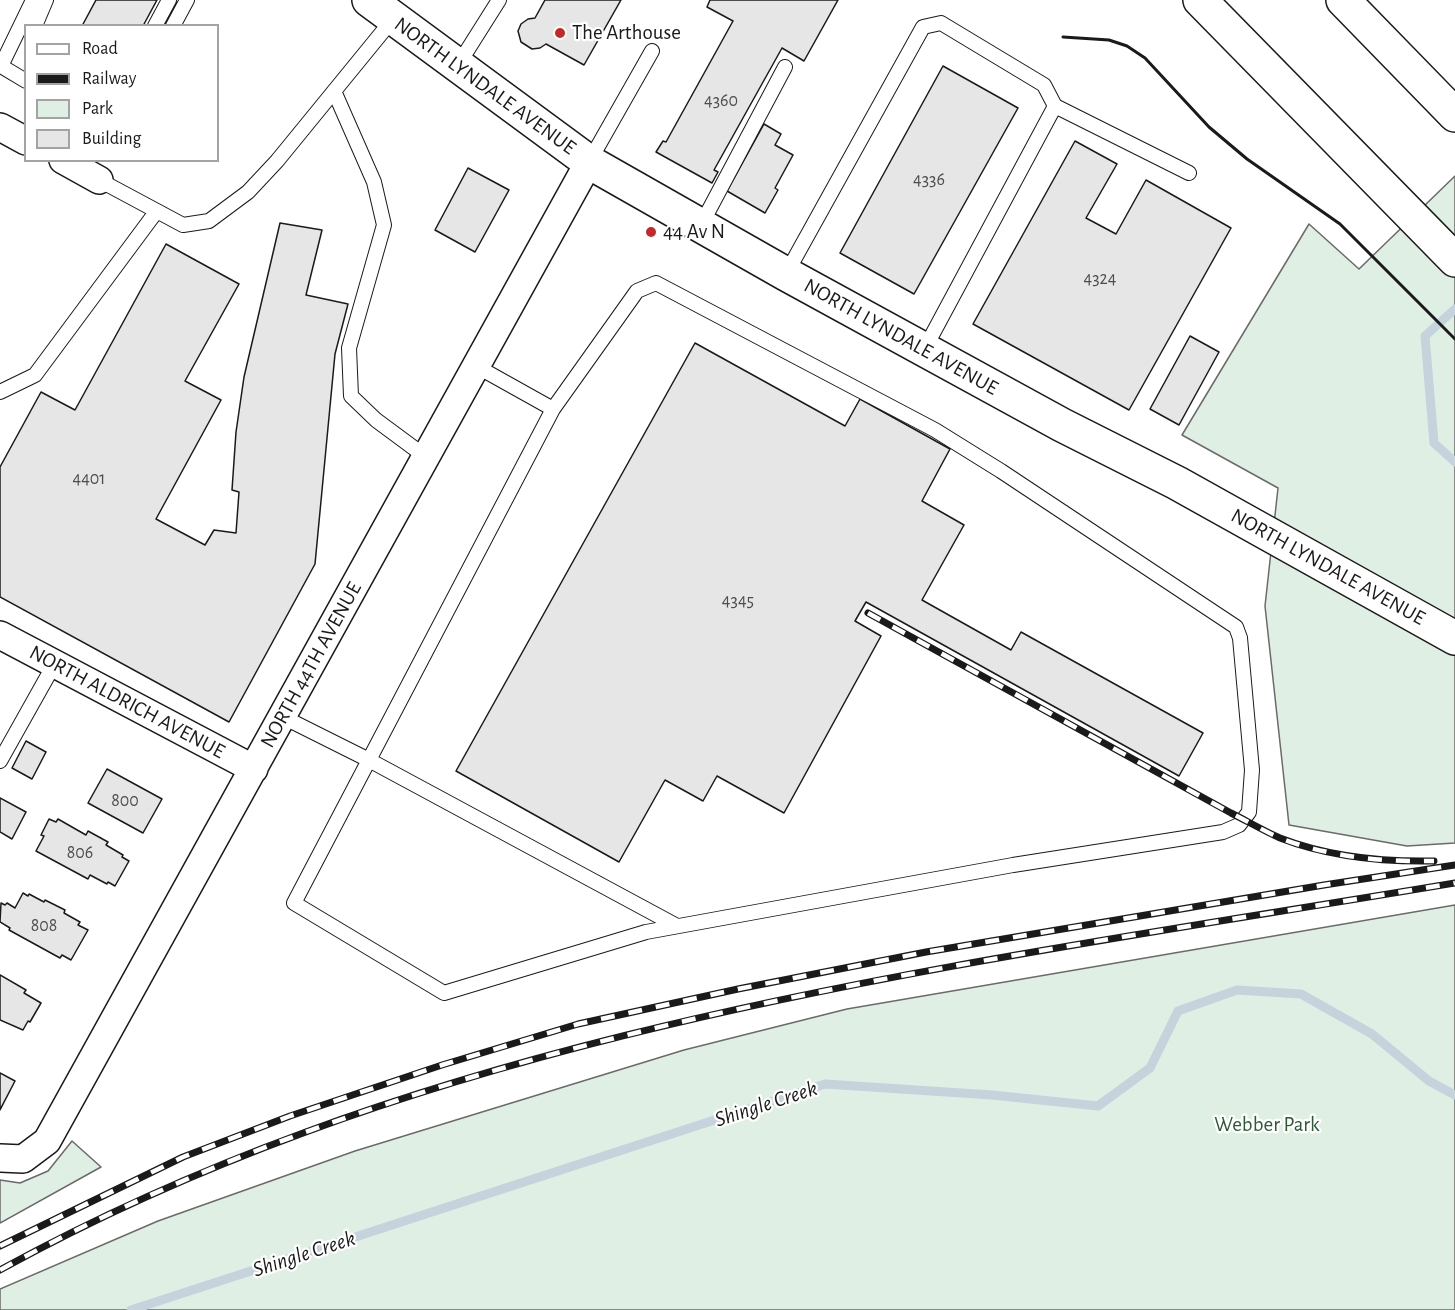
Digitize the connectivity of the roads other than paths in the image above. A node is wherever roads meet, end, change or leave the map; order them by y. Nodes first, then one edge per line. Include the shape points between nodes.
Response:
1 (33, 0) edge
2 (46, 0) edge
3 (169, 0) edge
4 (187, 0) edge
5 (499, 0) edge
6 (1200, 0) edge
7 (1342, 0) edge
8 (381, 9) edge
9 (36, 24) edge
10 (156, 24) edge
11 (174, 24) edge
12 (652, 51) dead end
13 (458, 64) junction
14 (0, 67) edge
15 (785, 67) dead end
16 (24, 80) edge
17 (334, 91) junction
18 (1055, 106) junction
19 (1455, 115) edge
20 (0, 127) edge
21 (24, 140) edge
22 (67, 162) edge
23 (588, 162) junction
24 (1189, 173) dead end
25 (99, 180) joint
26 (156, 212) junction
27 (700, 227) junction
28 (1455, 260) edge
29 (786, 274) junction
30 (924, 350) junction
31 (476, 366) junction
32 (0, 392) edge
33 (554, 410) junction
34 (426, 457) junction
35 (0, 635) edge
36 (1451, 636) edge
37 (55, 663) junction
38 (283, 717) junction
39 (369, 760) junction
40 (0, 761) edge
41 (254, 769) junction
42 (677, 926) junction
43 (11, 1159) edge

1 - 14 lane
2 - 9 lane
3 - 10 lane
4 - 11 lane
5 - 13 lane
6 - 28 main road
7 - 19 main road
8 - 13 main road, NORTH LYNDALE AVENUE
8 - 17 lane
12 - 23 lane
13 - 23 main road, NORTH LYNDALE AVENUE
14 - 16 lane
15 - 27 lane
17 - 26 lane via 278,161 248,192 209,221 183,225
17 - 34 lane via 375,182 384,225 349,348 351,396
18 - 24 lane
18 - 29 lane via 1044,85 951,28 941,23 923,27
18 - 30 lane
20 - 21 street
22 - 25 street
23 - 27 main road, NORTH LYNDALE AVENUE
23 - 31 street, NORTH 44TH AVENUE
25 - 26 lane
26 - 32 lane via 35,375
27 - 29 main road, NORTH LYNDALE AVENUE
29 - 30 main road, NORTH LYNDALE AVENUE
30 - 36 main road, NORTH LYNDALE AVENUE via 1177,483
31 - 33 lane
31 - 34 street, NORTH 44TH AVENUE
33 - 39 lane
33 - 42 lane via 637,291 656,283 935,430 1236,627 1240,638 1252,770 1249,812 1239,825 1223,832
34 - 38 street, NORTH 44TH AVENUE
35 - 37 street, NORTH ALDRICH AVENUE
37 - 40 lane
37 - 41 street, NORTH ALDRICH AVENUE
38 - 39 lane
38 - 41 street, NORTH 44TH AVENUE
39 - 42 lane
39 - 42 lane via 294,903 444,993
41 - 43 street, NORTH 44TH AVENUE via 47,1141

